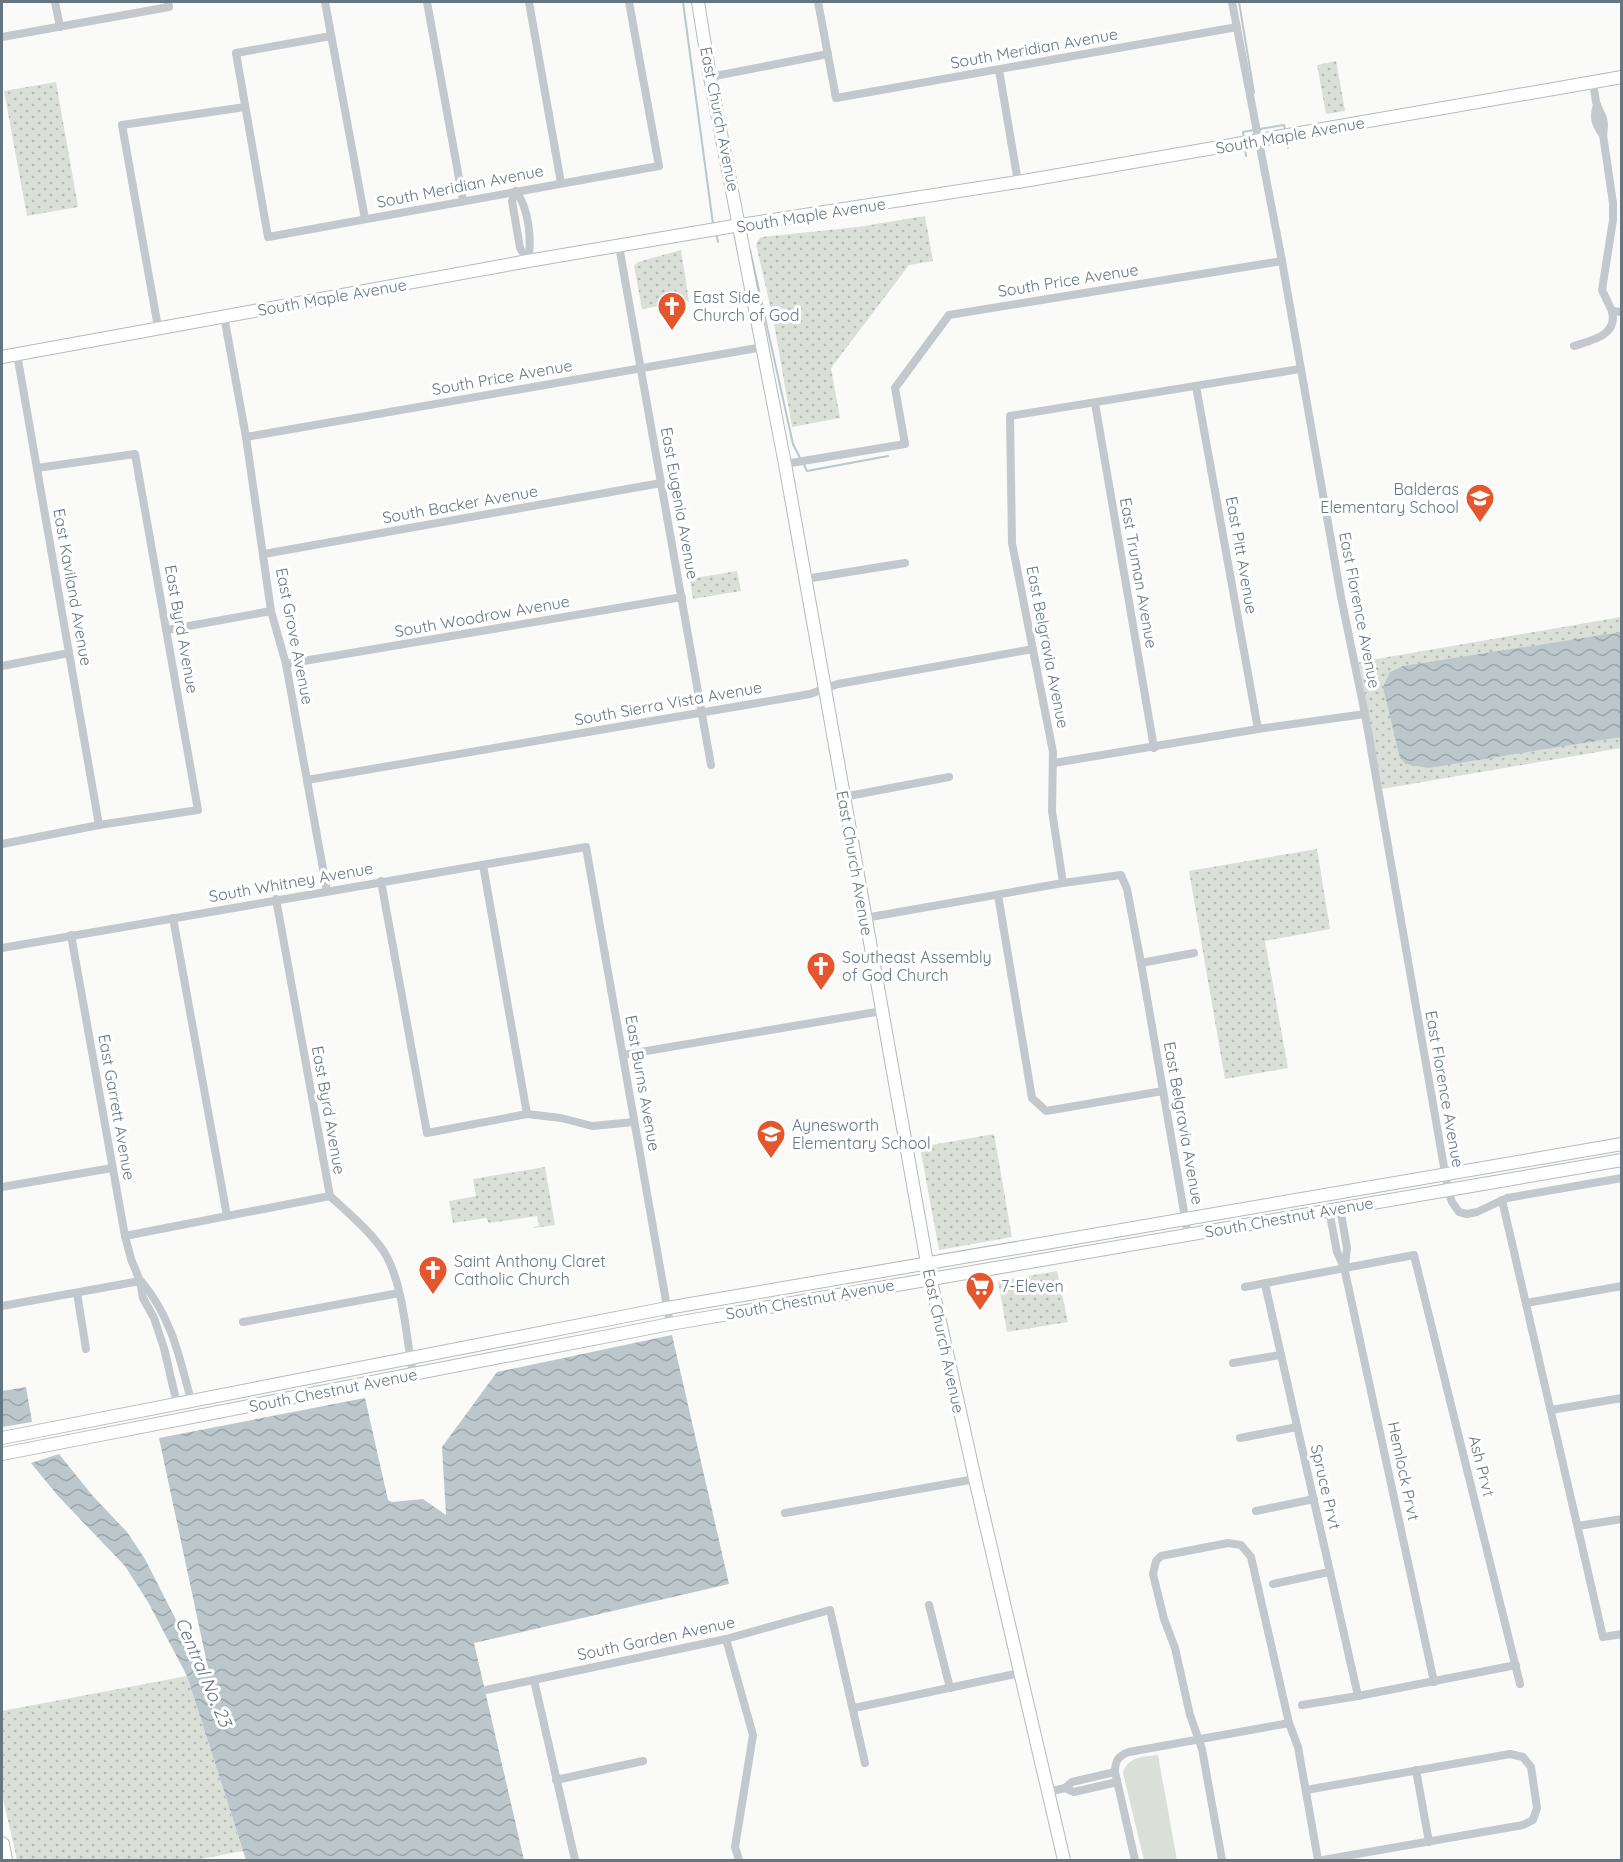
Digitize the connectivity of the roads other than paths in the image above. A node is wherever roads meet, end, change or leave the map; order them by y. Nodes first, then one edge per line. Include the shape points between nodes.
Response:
1 (56, 2) edge
2 (325, 2) edge
3 (427, 2) edge
4 (529, 2) edge
5 (629, 2) edge
6 (698, 2) edge
7 (818, 2) edge
8 (1232, 2) edge
9 (169, 4) edge
10 (60, 27) junction
11 (1237, 27) junction
12 (331, 36) junction
13 (2, 37) edge
14 (828, 54) junction
15 (999, 70) junction
16 (711, 77) junction
17 (1622, 77) edge
18 (1593, 82) junction
19 (245, 107) junction
20 (1258, 140) junction
21 (1018, 182) junction
22 (561, 183) junction
23 (516, 191) junction
24 (463, 200) junction
25 (365, 219) junction
26 (740, 225) junction
27 (619, 246) junction
28 (528, 261) junction
29 (1282, 261) junction
30 (1612, 311) junction
31 (1622, 312) edge
32 (224, 316) junction
33 (158, 327) junction
34 (763, 346) junction
35 (1574, 346) dead end
36 (17, 354) junction
37 (2, 357) edge
38 (641, 368) junction
39 (1300, 369) junction
40 (1196, 386) junction
41 (1095, 403) junction
42 (246, 437) junction
43 (784, 464) junction
44 (37, 468) junction
45 (661, 483) junction
46 (264, 554) junction
47 (905, 563) dead end
48 (805, 579) junction
49 (682, 597) junction
50 (272, 611) junction
51 (167, 630) junction
52 (1033, 649) junction
53 (69, 653) junction
54 (286, 664) junction
55 (2, 666) edge
56 (824, 689) junction
57 (702, 713) junction
58 (1365, 714) junction
59 (1258, 729) junction
60 (1154, 748) junction
61 (1054, 763) junction
62 (711, 765) dead end
63 (949, 777) dead end
64 (307, 780) junction
65 (843, 797) junction
66 (99, 825) junction
67 (2, 844) edge
68 (586, 847) joint
69 (483, 865) junction
70 (381, 881) junction
71 (1063, 883) junction
72 (327, 891) junction
73 (998, 895) junction
74 (276, 899) junction
75 (173, 918) junction
76 (865, 918) junction
77 (71, 935) junction
78 (2, 948) edge
79 (1194, 953) dead end
80 (1141, 963) junction
81 (882, 1011) junction
82 (622, 1055) junction
83 (1163, 1091) junction
84 (527, 1114) junction
85 (634, 1122) junction
86 (1622, 1144) edge
87 (1622, 1160) edge
88 (112, 1168) junction
89 (1445, 1174) junction
90 (1622, 1178) edge
91 (2, 1187) edge
92 (1448, 1190) junction
93 (330, 1196) junction
94 (1502, 1200) junction
95 (1334, 1209) junction
96 (227, 1216) junction
97 (1185, 1218) junction
98 (1188, 1235) junction
99 (125, 1236) junction
100 (927, 1263) junction
101 (1344, 1267) junction
102 (931, 1278) junction
103 (141, 1281) junction
104 (1265, 1284) junction
105 (1622, 1286) edge
106 (1245, 1287) dead end
107 (77, 1293) junction
108 (399, 1293) junction
109 (1526, 1303) junction
110 (2, 1306) edge
111 (667, 1308) junction
112 (243, 1322) dead end
113 (670, 1324) junction
114 (86, 1349) dead end
115 (1280, 1355) junction
116 (410, 1358) junction
117 (1233, 1363) dead end
118 (413, 1374) junction
119 (1622, 1398) edge
120 (191, 1401) junction
121 (177, 1404) junction
122 (1551, 1410) junction
123 (1297, 1427) junction
124 (2, 1438) edge
125 (1240, 1438) dead end
126 (2, 1454) edge
127 (975, 1479) junction
128 (1314, 1499) junction
129 (1256, 1511) dead end
130 (785, 1513) dead end
131 (1622, 1519) edge
132 (1578, 1526) junction
133 (1329, 1572) junction
134 (1273, 1584) dead end
135 (929, 1605) dead end
136 (1622, 1634) edge
137 (726, 1639) junction
138 (1516, 1665) junction
139 (1020, 1673) junction
140 (534, 1680) junction
141 (1434, 1682) junction
142 (1520, 1684) dead end
143 (950, 1688) junction
144 (486, 1690) dead end
145 (1358, 1696) junction
146 (1302, 1705) dead end
147 (854, 1708) junction
148 (1289, 1722) junction
149 (1199, 1739) junction
150 (643, 1761) dead end
151 (865, 1763) dead end
152 (1416, 1770) junction
153 (1115, 1772) junction
154 (556, 1780) junction
155 (1117, 1782) junction
156 (1065, 1788) junction
157 (1306, 1790) junction
158 (1048, 1792) junction
159 (1429, 1842) junction
160 (2, 1844) edge
161 (5, 1860) edge
162 (576, 1860) edge
163 (740, 1860) edge
164 (1064, 1860) edge
165 (1135, 1860) edge
166 (1222, 1860) edge
167 (1318, 1860) edge
168 (1323, 1860) edge

1 - 10 street
2 - 12 street
3 - 24 street
4 - 22 street
5 - 22 street, South Meridian Avenue via 658,166
6 - 16 main road, East Church Avenue
7 - 14 street
8 - 11 street, East Florence Avenue
9 - 10 street
10 - 13 street
11 - 15 street, South Meridian Avenue
11 - 20 street, East Florence Avenue
12 - 19 street via 236,53
12 - 25 street
14 - 15 street, South Meridian Avenue via 836,98
14 - 16 street
15 - 21 street
16 - 26 main road, East Church Avenue
17 - 18 main road, South Maple Avenue
18 - 20 main road, South Maple Avenue
18 - 30 street via 1597,105 1594,115 1603,135 1613,203 1602,290
19 - 25 street, South Meridian Avenue via 268,237
19 - 33 street via 122,125
20 - 21 main road, South Maple Avenue
20 - 29 street, East Florence Avenue
21 - 26 main road, South Maple Avenue
22 - 23 street, South Meridian Avenue
23 - 24 street, South Meridian Avenue
23 - 28 street via 512,201 520,248
24 - 25 street, South Meridian Avenue
26 - 27 main road, South Maple Avenue
26 - 34 main road, East Church Avenue
27 - 28 main road, South Maple Avenue
27 - 38 street, East Eugenia Avenue
28 - 32 main road, South Maple Avenue
29 - 39 street, East Florence Avenue
29 - 43 street, South Price Avenue via 949,315 895,388 905,444
30 - 31 street
30 - 35 street via 1614,320 1606,333
32 - 33 main road, South Maple Avenue
32 - 42 street, East Grove Avenue
33 - 36 main road, South Maple Avenue
34 - 38 street, South Price Avenue
34 - 43 main road, East Church Avenue
36 - 37 main road, South Maple Avenue
36 - 44 street, East Kaviland Avenue
38 - 42 street, South Price Avenue
38 - 45 street, East Eugenia Avenue
39 - 40 street
39 - 58 street, East Florence Avenue
40 - 41 street
40 - 59 street, East Pitt Avenue
41 - 52 street, East Belgravia Avenue via 1010,416 1012,543
41 - 60 street, East Truman Avenue
42 - 46 street, East Grove Avenue
43 - 48 main road, East Church Avenue
44 - 51 street, East Byrd Avenue via 135,454
44 - 53 street, East Kaviland Avenue
45 - 46 street, South Backer Avenue
45 - 49 street, East Eugenia Avenue
46 - 50 street, East Grove Avenue
47 - 48 street
48 - 56 main road, East Church Avenue
49 - 54 street, South Woodrow Avenue
49 - 57 street, East Eugenia Avenue
50 - 51 street
50 - 54 street, East Grove Avenue
51 - 66 street, East Byrd Avenue via 198,810
52 - 56 street, South Sierra Vista Avenue
52 - 61 street, East Belgravia Avenue
53 - 55 street
53 - 66 street, East Kaviland Avenue
54 - 64 street, East Grove Avenue
56 - 57 street, South Sierra Vista Avenue
56 - 65 main road, East Church Avenue
57 - 62 street, East Eugenia Avenue
57 - 64 street, South Sierra Vista Avenue
58 - 59 street
58 - 89 street, East Florence Avenue
59 - 60 street
60 - 61 street
61 - 71 street, East Belgravia Avenue via 1052,811
63 - 65 street
64 - 72 street, East Grove Avenue
65 - 76 main road, East Church Avenue
66 - 67 street
68 - 69 street, South Whitney Avenue
68 - 82 street, East Burns Avenue
69 - 70 street, South Whitney Avenue
69 - 84 street
70 - 72 street, South Whitney Avenue
70 - 84 street via 427,1133
71 - 73 street
71 - 80 street, East Belgravia Avenue via 1121,875
72 - 74 street, South Whitney Avenue
73 - 76 street
73 - 83 street via 1032,1098 1046,1111
74 - 75 street, South Whitney Avenue
74 - 93 street, East Byrd Avenue
75 - 77 street, South Whitney Avenue
75 - 96 street
76 - 81 main road, East Church Avenue
77 - 78 street, South Whitney Avenue
77 - 88 street, East Garrett Avenue
79 - 80 street
80 - 83 street, East Belgravia Avenue
81 - 82 street
81 - 100 main road, East Church Avenue
82 - 85 street, East Burns Avenue
83 - 97 street, East Belgravia Avenue
84 - 85 street via 592,1126
85 - 111 street, East Burns Avenue
86 - 89 main road, South Chestnut Avenue
87 - 92 main road, South Chestnut Avenue
88 - 91 street
88 - 99 street, East Garrett Avenue
89 - 92 street, East Florence Avenue
89 - 97 main road, South Chestnut Avenue
90 - 94 street
92 - 94 street via 1459,1212 1467,1214
92 - 95 main road, South Chestnut Avenue
93 - 96 street
93 - 108 street, East Byrd Avenue via 386,1254
94 - 109 street
95 - 98 main road, South Chestnut Avenue
95 - 101 street, Hemlock Prvt via 1337,1252
96 - 99 street
97 - 98 street, East Belgravia Avenue
97 - 100 main road, South Chestnut Avenue
98 - 102 main road, South Chestnut Avenue
99 - 103 street, East Garrett Avenue
100 - 102 main road, East Church Avenue
100 - 111 main road, South Chestnut Avenue
101 - 104 street
101 - 138 street, Ash Prvt via 1414,1255
101 - 141 street, Hemlock Prvt
102 - 113 main road, South Chestnut Avenue
102 - 127 main road, East Church Avenue
103 - 107 street
103 - 120 street, East Garrett Avenue via 169,1325
103 - 121 street, East Garrett Avenue via 143,1298 164,1348
104 - 106 street
104 - 115 street, Spruce Prvt
105 - 109 street
107 - 110 street
107 - 114 street
108 - 112 street
108 - 116 street, East Byrd Avenue
109 - 122 street
111 - 113 street, East Burns Avenue
111 - 116 main road, South Chestnut Avenue
113 - 118 main road, South Chestnut Avenue
115 - 117 street
115 - 123 street, Spruce Prvt
116 - 118 street, East Byrd Avenue
116 - 120 main road, South Chestnut Avenue
118 - 126 main road, South Chestnut Avenue
119 - 122 street
120 - 121 main road, South Chestnut Avenue
121 - 124 main road, South Chestnut Avenue
122 - 132 street
123 - 125 street
123 - 128 street, Spruce Prvt
127 - 130 street
127 - 139 main road, East Church Avenue
128 - 129 street
128 - 133 street, Spruce Prvt
131 - 132 street
132 - 136 street via 1603,1637
133 - 134 street
133 - 145 street, Spruce Prvt
135 - 143 street
137 - 140 street, South Garden Avenue
137 - 147 street, South Garden Avenue via 830,1610
137 - 163 street via 753,1735 735,1847
138 - 141 street
138 - 142 street, Ash Prvt
139 - 143 street
139 - 158 main road, East Church Avenue
140 - 144 street, South Garden Avenue
140 - 154 street
141 - 145 street
143 - 147 street
145 - 146 street
147 - 151 street
148 - 149 street
148 - 149 street via 1251,1557 1241,1545 1228,1543 1168,1553 1156,1561 1153,1574
148 - 157 street
149 - 153 street via 1123,1754 1115,1764
149 - 166 street
150 - 154 street
152 - 157 street
152 - 159 street
152 - 159 street via 1510,1754 1523,1757 1531,1767 1538,1808 1533,1820
153 - 155 street
153 - 156 street via 1072,1782
154 - 162 street
155 - 156 street via 1074,1792
155 - 165 street
156 - 158 street
157 - 167 street
158 - 164 main road, East Church Avenue
159 - 168 street
160 - 161 main road

